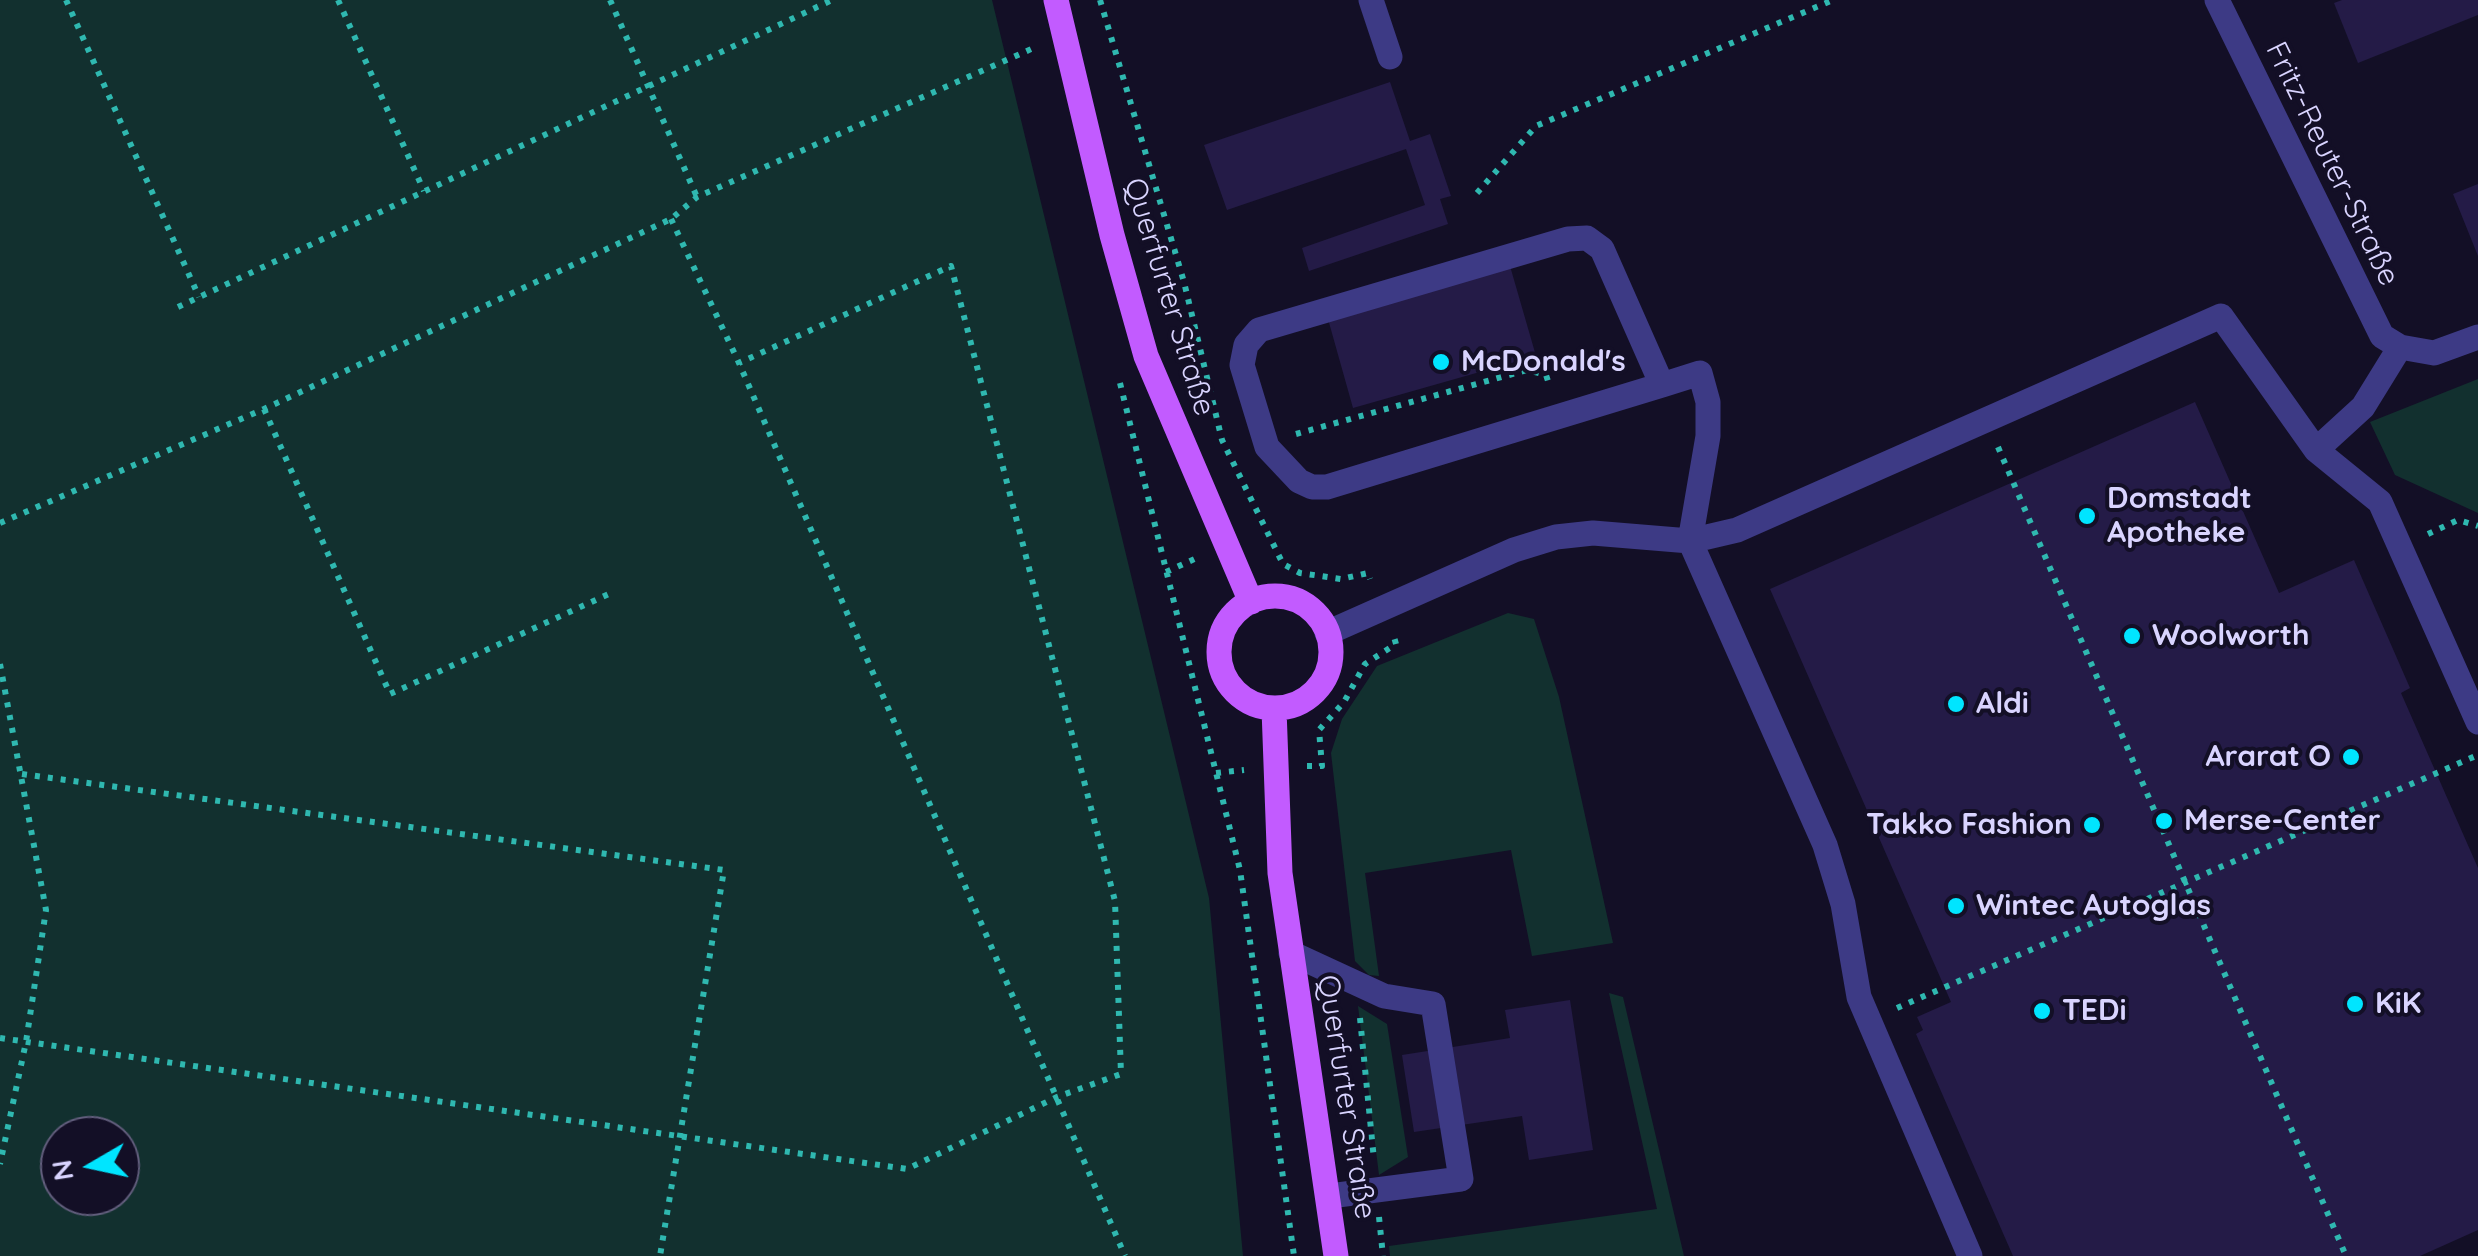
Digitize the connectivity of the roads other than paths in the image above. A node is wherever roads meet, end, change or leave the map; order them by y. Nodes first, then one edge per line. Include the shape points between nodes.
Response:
1 (1056, 0) edge
2 (1372, 0) edge
3 (2226, 3) edge
4 (1390, 58) dead end
5 (2478, 337) edge
6 (2400, 348) junction
7 (1662, 386) junction
8 (2316, 450) junction
9 (1690, 541) junction
10 (1251, 602) junction
11 (1327, 633) junction
12 (1274, 709) junction
13 (2478, 722) edge
14 (1291, 953) junction
15 (1330, 1196) junction
16 (1336, 1256) edge
17 (1970, 1256) edge

1 - 10 main road, Querfurter Straße via 1146,356
2 - 4 street
3 - 6 street, Fritz-Reuter-Straße via 2363,304 2382,336
5 - 6 street via 2434,353
6 - 8 street via 2362,406
7 - 7 street via 1312,487 1267,447 1242,364 1258,330 1568,238 1588,238 1602,249
7 - 9 street via 1700,373 1708,402
8 - 9 street via 2222,316 1737,530
8 - 13 street via 2380,502
9 - 11 street via 1593,533 1556,537
9 - 17 street via 1825,845 1843,904 1858,997
10 - 11 main road via 1279,595 1298,600 1314,610
10 - 12 main road via 1228,620 1220,638 1222,672 1242,698
11 - 12 main road via 1330,664 1323,683 1293,706
12 - 14 main road, Querfurter Straße via 1280,873
14 - 15 main road, Querfurter Straße
14 - 15 street via 1384,996 1433,1004 1461,1179
15 - 16 main road, Querfurter Straße

